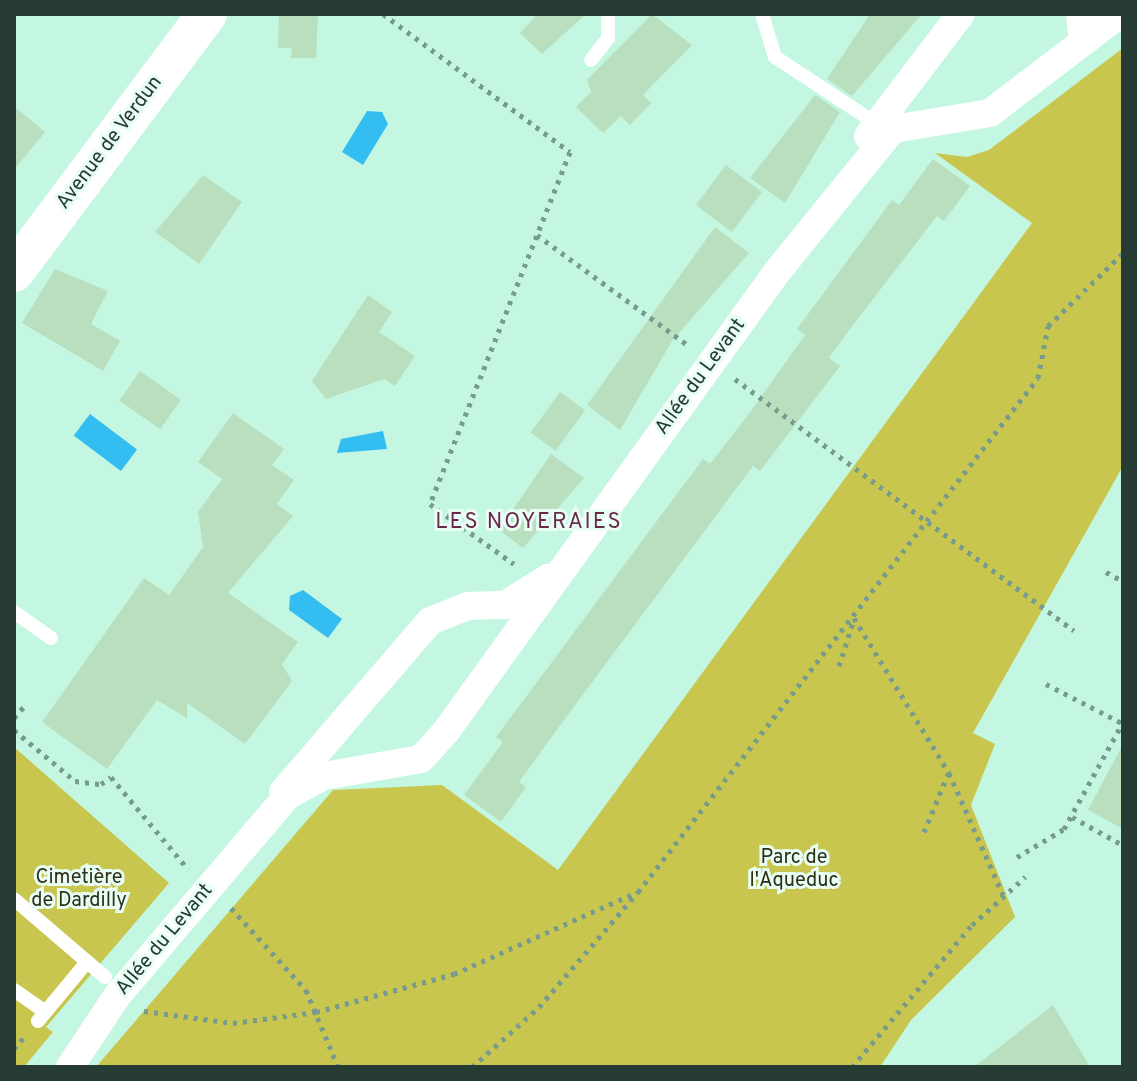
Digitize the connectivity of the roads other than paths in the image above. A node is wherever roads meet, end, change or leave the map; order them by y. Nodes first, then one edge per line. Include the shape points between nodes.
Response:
1 (207, 14) edge
2 (608, 14) edge
3 (762, 14) edge
4 (961, 14) edge
5 (1120, 14) edge
6 (1082, 28) edge
7 (591, 60) dead end
8 (914, 78) junction
9 (935, 122) junction
10 (877, 124) junction
11 (837, 193) junction
12 (14, 272) edge
13 (567, 562) junction
14 (482, 605) junction
15 (14, 612) edge
16 (51, 638) dead end
17 (504, 649) junction
18 (337, 728) junction
19 (350, 770) junction
20 (236, 854) junction
21 (14, 899) edge
22 (87, 962) junction
23 (105, 977) dead end
24 (14, 990) edge
25 (70, 1067) edge

1 - 12 street, Avenue de Verdun
2 - 7 lane via 608,38
3 - 10 lane via 775,57
4 - 8 street, Allée du Levant
5 - 6 street, Allée du Levant
6 - 9 street, Allée du Levant via 990,113
8 - 9 street via 915,101
8 - 10 street, Allée du Levant
9 - 11 street, Allée du Levant via 897,126
10 - 11 street, Allée du Levant
11 - 13 street, Allée du Levant
13 - 14 street, Allée du Levant via 526,595
13 - 17 street, Allée du Levant
14 - 17 street
14 - 18 street, Allée du Levant via 430,621
15 - 16 lane
17 - 19 street, Allée du Levant via 421,759
18 - 19 street via 337,749
18 - 20 street, Allée du Levant
19 - 20 street, Allée du Levant via 287,796
20 - 25 street, Allée du Levant via 117,996
21 - 22 lane
22 - 23 lane
22 - 24 lane via 42,1017

